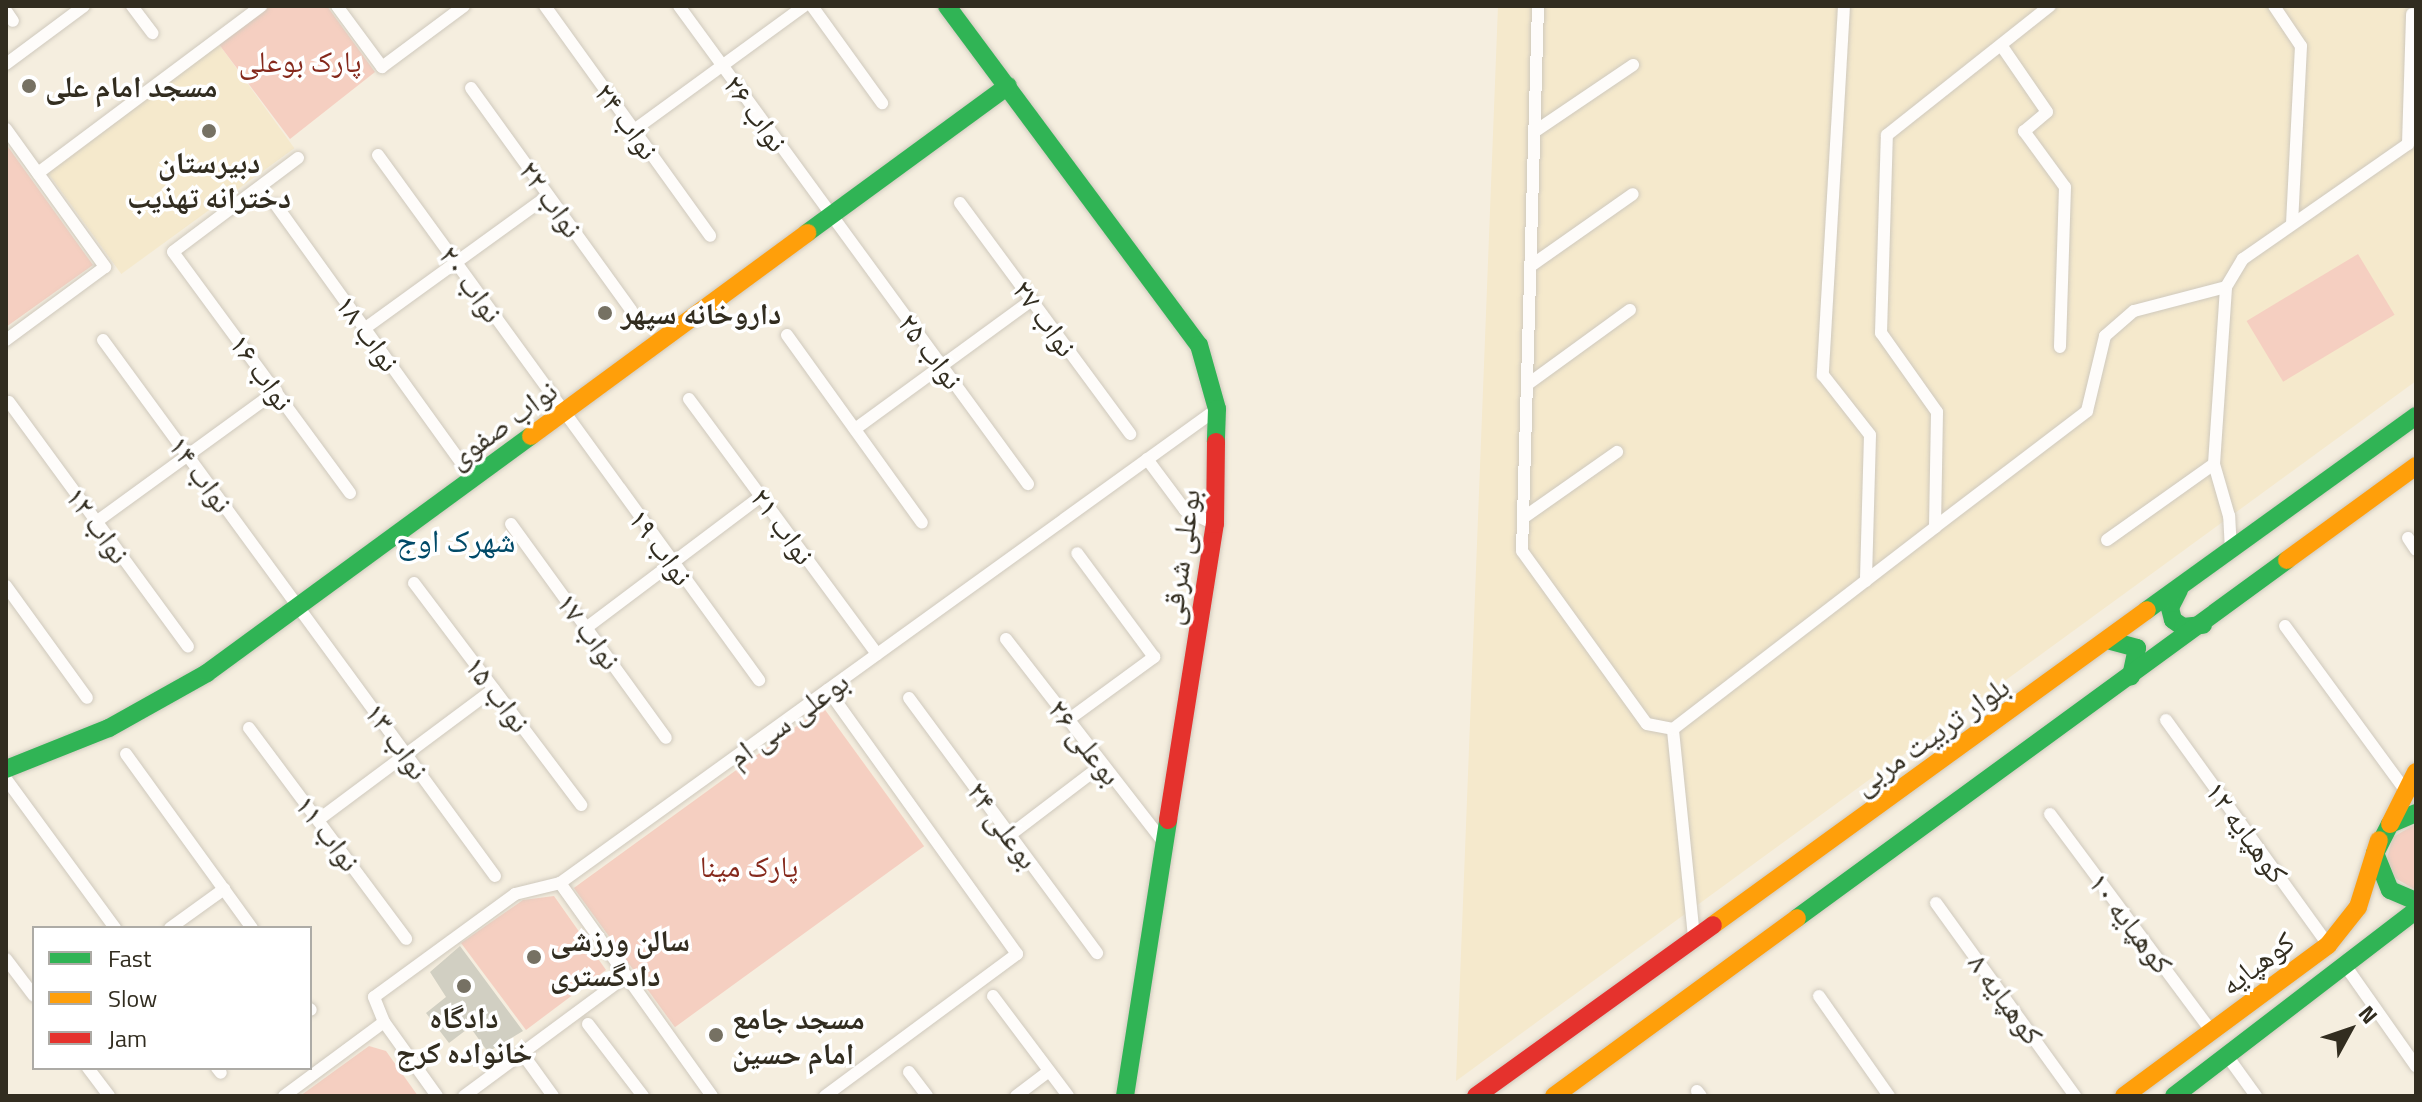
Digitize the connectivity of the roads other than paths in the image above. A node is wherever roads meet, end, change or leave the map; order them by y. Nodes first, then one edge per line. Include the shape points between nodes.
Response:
1 (84, 6) edge
2 (132, 6) edge
3 (261, 6) edge
4 (337, 6) edge
5 (464, 6) edge
6 (545, 6) edge
7 (679, 6) edge
8 (804, 6) edge
9 (812, 6) edge
10 (947, 6) edge
11 (1538, 6) edge
12 (1844, 6) edge
13 (2050, 6) edge
14 (2274, 6) edge
15 (2412, 14) dead end
16 (152, 33) dead end
17 (2001, 45) junction
18 (6, 64) edge
19 (1633, 65) dead end
20 (722, 66) junction
21 (1008, 86) junction
22 (471, 88) dead end
23 (882, 103) dead end
24 (6, 129) edge
25 (634, 130) junction
26 (1537, 130) junction
27 (378, 155) dead end
28 (298, 158) dead end
29 (38, 173) junction
30 (1633, 194) dead end
31 (548, 196) junction
32 (960, 203) dead end
33 (276, 205) dead end
34 (832, 219) junction
35 (2292, 223) junction
36 (710, 236) dead end
37 (456, 263) junction
38 (1532, 265) junction
39 (2226, 287) junction
40 (1032, 300) junction
41 (631, 310) dead end
42 (1630, 310) dead end
43 (364, 329) junction
44 (787, 335) dead end
45 (6, 340) edge
46 (103, 340) dead end
47 (2060, 347) dead end
48 (942, 365) junction
49 (1528, 384) junction
50 (276, 391) junction
51 (689, 399) dead end
52 (9, 402) dead end
53 (1217, 409) junction
54 (565, 413) junction
55 (2416, 416) edge
56 (855, 429) junction
57 (1130, 434) dead end
58 (1617, 452) dead end
59 (187, 456) junction
60 (1147, 459) junction
61 (460, 461) dead end
62 (2214, 464) junction
63 (2416, 466) edge
64 (1028, 484) dead end
65 (350, 493) dead end
66 (761, 496) junction
67 (1523, 518) junction
68 (96, 522) junction
69 (922, 523) dead end
70 (511, 524) dead end
71 (1215, 524) junction
72 (1935, 527) junction
73 (2408, 538) dead end
74 (2107, 540) dead end
75 (2416, 550) edge
76 (2231, 551) junction
77 (1077, 553) dead end
78 (672, 563) junction
79 (1866, 581) junction
80 (414, 583) dead end
81 (2179, 590) junction
82 (8, 595) edge
83 (298, 607) junction
84 (2203, 625) junction
85 (2285, 626) dead end
86 (586, 628) junction
87 (1006, 639) dead end
88 (2111, 641) junction
89 (188, 647) dead end
90 (877, 654) junction
91 (2131, 676) junction
92 (759, 680) dead end
93 (494, 689) junction
94 (828, 690) junction
95 (87, 698) dead end
96 (909, 698) dead end
97 (1068, 720) junction
98 (2166, 720) dead end
99 (249, 728) dead end
100 (1673, 729) junction
101 (666, 738) dead end
102 (126, 754) dead end
103 (406, 755) junction
104 (1102, 765) junction
105 (6, 769) edge
106 (2416, 772) edge
107 (6, 779) edge
108 (2405, 790) junction
109 (581, 805) dead end
110 (2416, 813) edge
111 (2050, 814) dead end
112 (318, 820) junction
113 (2390, 824) junction
114 (1010, 835) junction
115 (2379, 840) junction
116 (1166, 845) junction
117 (495, 876) dead end
118 (560, 883) junction
119 (224, 889) junction
120 (2416, 901) edge
121 (1936, 903) dead end
122 (2416, 910) edge
123 (114, 926) edge
124 (173, 926) edge
125 (251, 926) edge
126 (1694, 937) junction
127 (406, 939) dead end
128 (2328, 945) junction
129 (1097, 953) dead end
130 (6, 959) edge
131 (2347, 968) junction
132 (625, 977) junction
133 (32, 993) edge
134 (993, 996) dead end
135 (1819, 996) dead end
136 (384, 1022) junction
137 (588, 1024) dead end
138 (2212, 1032) junction
139 (522, 1053) junction
140 (2228, 1057) junction
141 (2416, 1066) edge
142 (90, 1070) edge
143 (1049, 1071) junction
144 (909, 1072) dead end
145 (473, 1093) edge
146 (109, 1096) edge
147 (284, 1096) edge
148 (437, 1096) edge
149 (553, 1096) edge
150 (643, 1096) edge
151 (712, 1096) edge
152 (825, 1096) edge
153 (927, 1096) edge
154 (1016, 1096) edge
155 (1068, 1096) edge
156 (1125, 1096) edge
157 (1476, 1096) edge
158 (1554, 1096) edge
159 (1889, 1096) edge
160 (2075, 1096) edge
161 (2124, 1096) edge
162 (2174, 1096) edge
163 (2256, 1096) edge

1 - 18 street
2 - 16 street
3 - 29 street
4 - 5 street via 382,67
6 - 25 street, نواب ۲۴
7 - 20 street, نواب ۲۶
8 - 20 street
9 - 23 street
10 - 21 main road, بوعلی شرقی
11 - 26 street
12 - 79 street via 1823,375 1870,435
13 - 17 street
14 - 35 street via 2301,46
15 - 35 street via 2408,144
17 - 47 street via 2047,112 2024,131 2065,187
17 - 72 street via 1887,135 1881,333 1937,412
19 - 26 street
20 - 25 street
20 - 34 street, نواب ۲۶
21 - 34 main road, نواب صفوی
21 - 53 main road, بوعلی شرقی via 1169,297 1199,345
22 - 31 street, نواب ۲۲
24 - 29 street
25 - 36 street, نواب ۲۴
26 - 38 street
27 - 37 street, نواب ۲۰
28 - 50 street, نواب ۱۶ via 173,252
29 - 45 street via 105,267
30 - 38 street
31 - 37 street
31 - 41 street, نواب ۲۲
32 - 40 street, نواب ۲۷
33 - 43 street, نواب ۱۸
34 - 48 street, نواب ۲۵
34 - 54 main road, نواب صفوی
35 - 39 street via 2243,259
37 - 43 street
37 - 54 street, نواب ۲۰
38 - 49 street
39 - 62 street
39 - 72 street via 2134,311 2105,336 2087,411
40 - 48 street
40 - 57 street, نواب ۲۷
42 - 49 street
43 - 61 street, نواب ۱۸
44 - 56 street
46 - 59 street, نواب ۱۴
48 - 56 street
48 - 64 street, نواب ۲۵
49 - 67 street
50 - 59 street
50 - 65 street, نواب ۱۶
51 - 66 street, نواب ۲۱
52 - 68 street, نواب ۱۲
53 - 60 street, بوعلی سی ام
53 - 71 main road, بوعلی شرقی
54 - 78 street, نواب ۱۹
54 - 83 main road, نواب صفوی
55 - 76 main road, بلوار تربیت مربی
56 - 69 street
58 - 67 street
59 - 68 street
59 - 83 street, نواب ۱۴
60 - 71 street via 1185,510
60 - 90 street, بوعلی سی ام
62 - 74 street
62 - 76 street via 2229,516
63 - 84 main road
66 - 78 street
66 - 90 street, نواب ۲۱
67 - 100 street via 1522,551 1647,724
68 - 89 street, نواب ۱۲
70 - 86 street, نواب ۱۷
71 - 116 main road, بوعلی شرقی
72 - 79 street
73 - 75 street
76 - 81 main road, بلوار تربیت مربی
77 - 97 street via 1154,657
78 - 86 street
78 - 92 street, نواب ۱۹
79 - 100 street
80 - 93 street, نواب ۱۵
81 - 84 main road via 2170,608 2173,620 2183,627
81 - 88 main road, بلوار تربیت مربی
82 - 95 street
83 - 103 street, نواب ۱۳
83 - 105 main road, نواب صفوی via 207,673 109,728
84 - 91 main road
85 - 108 street
86 - 101 street, نواب ۱۷
87 - 97 street, بوعلی ۲۶
88 - 91 main road via 2137,648
88 - 126 main road, بلوار تربیت مربی
90 - 94 street, بوعلی سی ام
91 - 158 main road
93 - 103 street
93 - 109 street, نواب ۱۵
94 - 118 street, بوعلی سی ام
94 - 152 street via 1017,954
96 - 114 street, بوعلی ۲۴
97 - 104 street, بوعلی ۲۶
98 - 128 street, کوهپایه ۱۲
99 - 112 street, نواب ۱۱
100 - 126 street
102 - 119 street
103 - 112 street
103 - 117 street, نواب ۱۳
104 - 114 street
104 - 116 street, بوعلی ۲۶
106 - 108 main road
107 - 123 street
108 - 113 main road
110 - 113 main road
111 - 138 street, کوهپایه ۱۰
112 - 127 street, نواب ۱۱
113 - 115 main road, کوهپایه
114 - 129 street, بوعلی ۲۴
115 - 120 main road via 2382,879
115 - 128 main road, کوهپایه via 2358,907
116 - 156 main road, بوعلی شرقی
118 - 132 street
118 - 136 street, بوعلی سی ام via 515,894 374,997
119 - 124 street
119 - 125 street
121 - 160 street, کوهپایه ۸
122 - 131 main road, کوهپایه
126 - 157 main road, بلوار تربیت مربی
128 - 138 main road, کوهپایه
130 - 133 street
131 - 140 main road, کوهپایه
131 - 141 street
132 - 139 street
132 - 151 street
134 - 143 street
135 - 159 street
136 - 147 street
136 - 148 street
137 - 150 street
138 - 161 main road, کوهپایه
139 - 145 street
139 - 149 street
140 - 162 main road, کوهپایه
140 - 163 street
142 - 146 street
143 - 154 street
143 - 155 street
144 - 153 street

